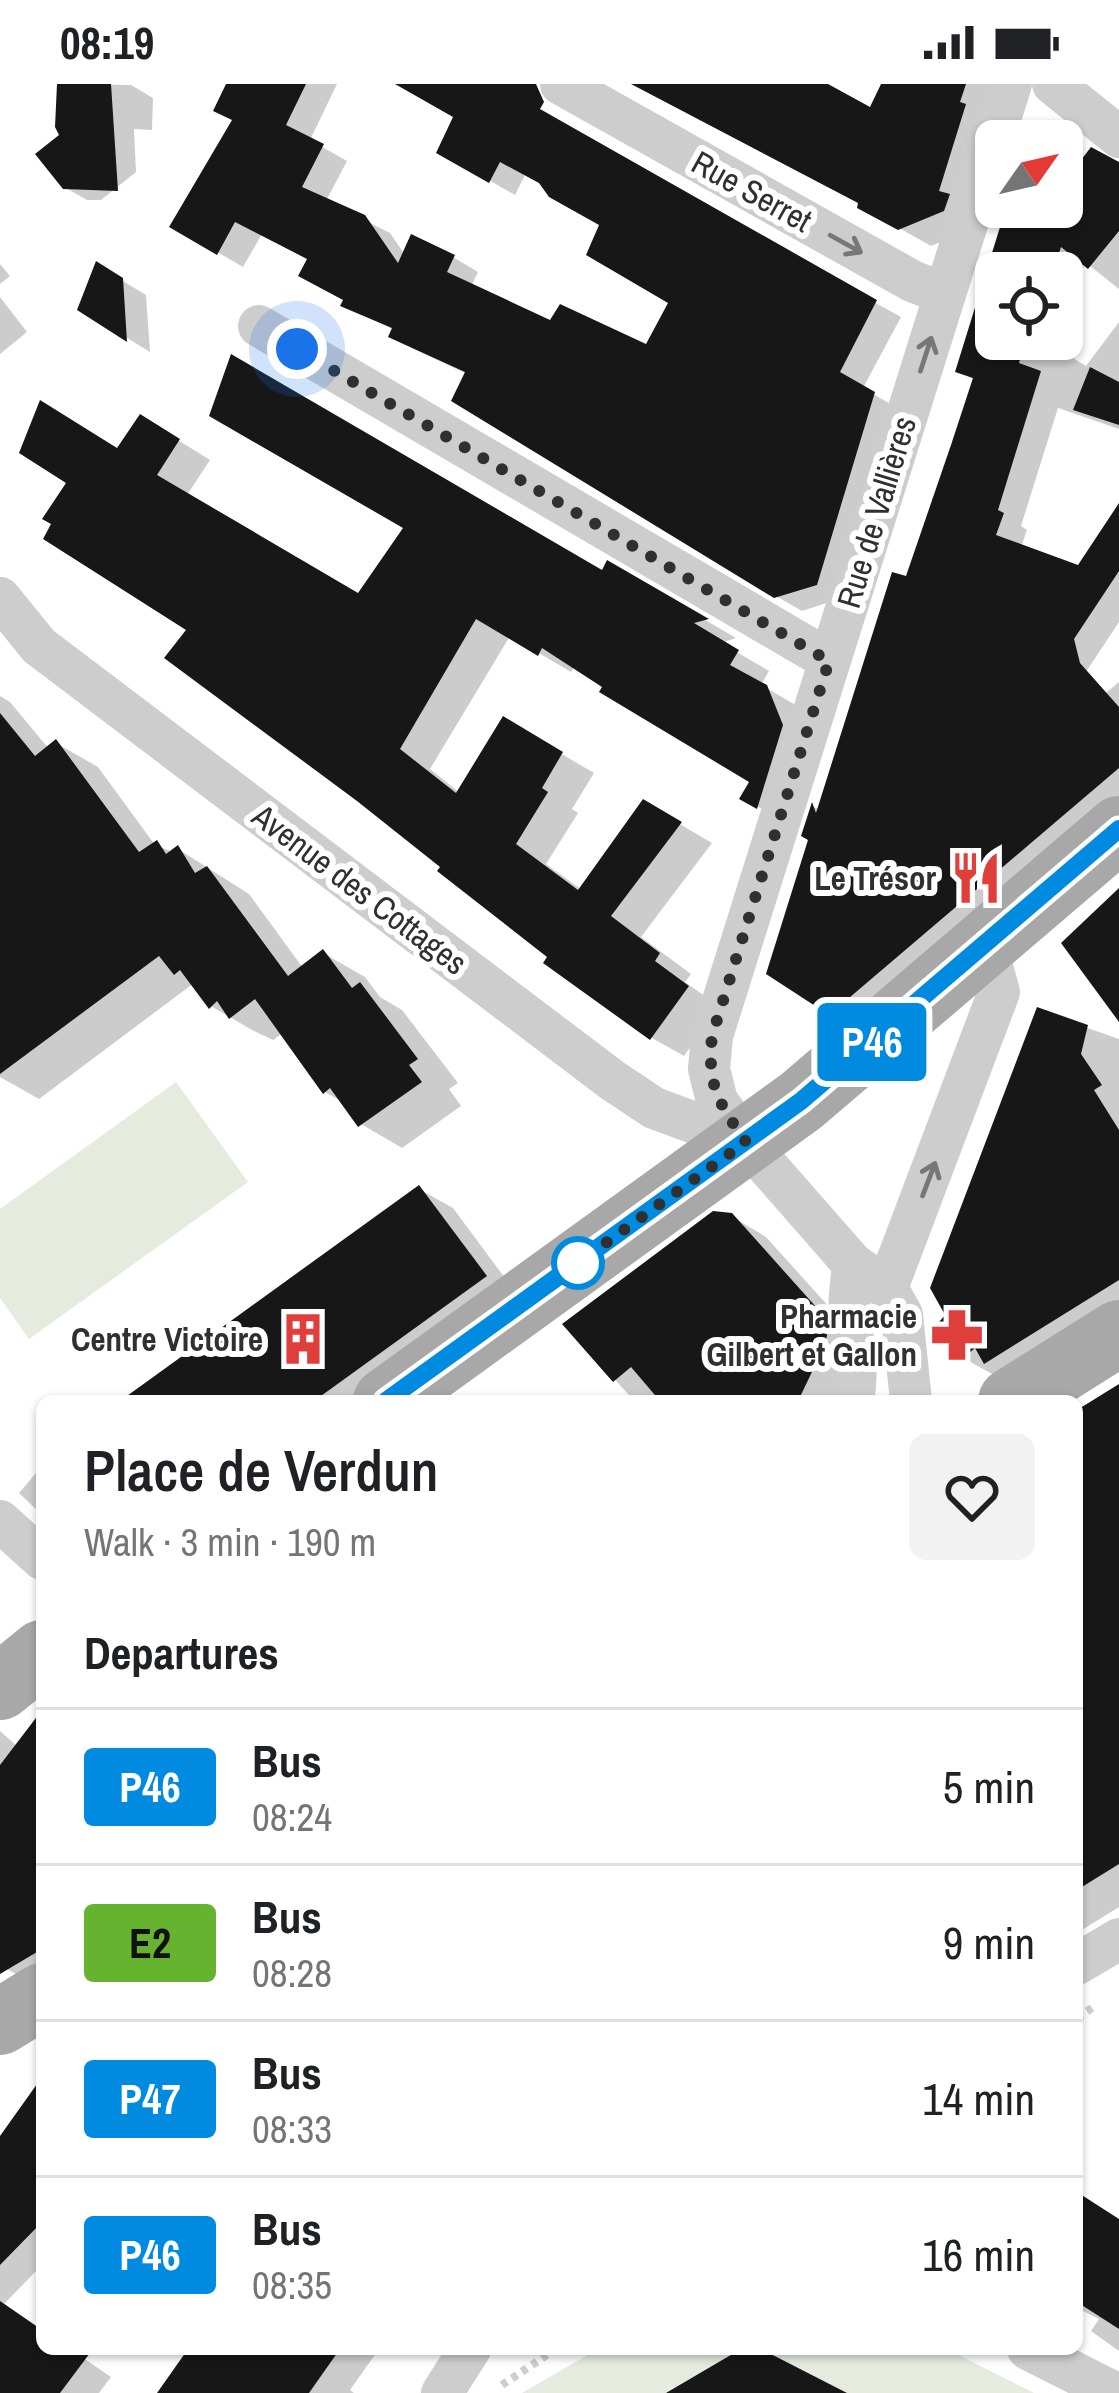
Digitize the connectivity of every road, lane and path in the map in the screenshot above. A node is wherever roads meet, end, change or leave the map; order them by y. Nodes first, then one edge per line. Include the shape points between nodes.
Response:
1 (561, 84) edge
2 (1011, 84) edge
3 (1053, 84) edge
4 (1119, 137) edge
5 (945, 294) junction
6 (259, 326) dead end
7 (0, 598) edge
8 (829, 661) junction
9 (1119, 829) edge
10 (977, 951) junction
11 (746, 1142) junction
12 (870, 1276) junction
13 (1119, 1334) edge
14 (394, 1395) edge
15 (854, 1395) edge
16 (910, 1395) edge
17 (1021, 1395) edge
18 (0, 1521) edge
19 (36, 1554) edge
20 (1119, 1939) edge
21 (1083, 1960) edge
22 (36, 2000) edge
23 (0, 2022) edge
24 (466, 2355) edge
25 (547, 2355) edge
26 (1040, 2355) edge
27 (442, 2393) edge
28 (492, 2393) edge
29 (1115, 2393) edge

1 -> 5 street, Rue Serret
2 - 5 street, Rue de Vallières
3 - 4 street
8 -> 5 street, Rue de Vallières
6 - 8 street
7 - 11 street, Avenue des Cottages via 39,646 634,1096
8 - 11 street, Rue de Vallières via 712,1036 717,1101
9 - 10 main road
10 - 11 main road
12 -> 10 street via 999,992 991,963
11 - 12 street, Rue de Vallières
11 - 14 main road
12 - 15 street via 849,1312
12 - 16 street via 902,1315
13 - 17 main road
18 - 19 street
20 - 21 street
22 - 23 main road
24 - 27 street
25 - 28 path
26 - 29 street

